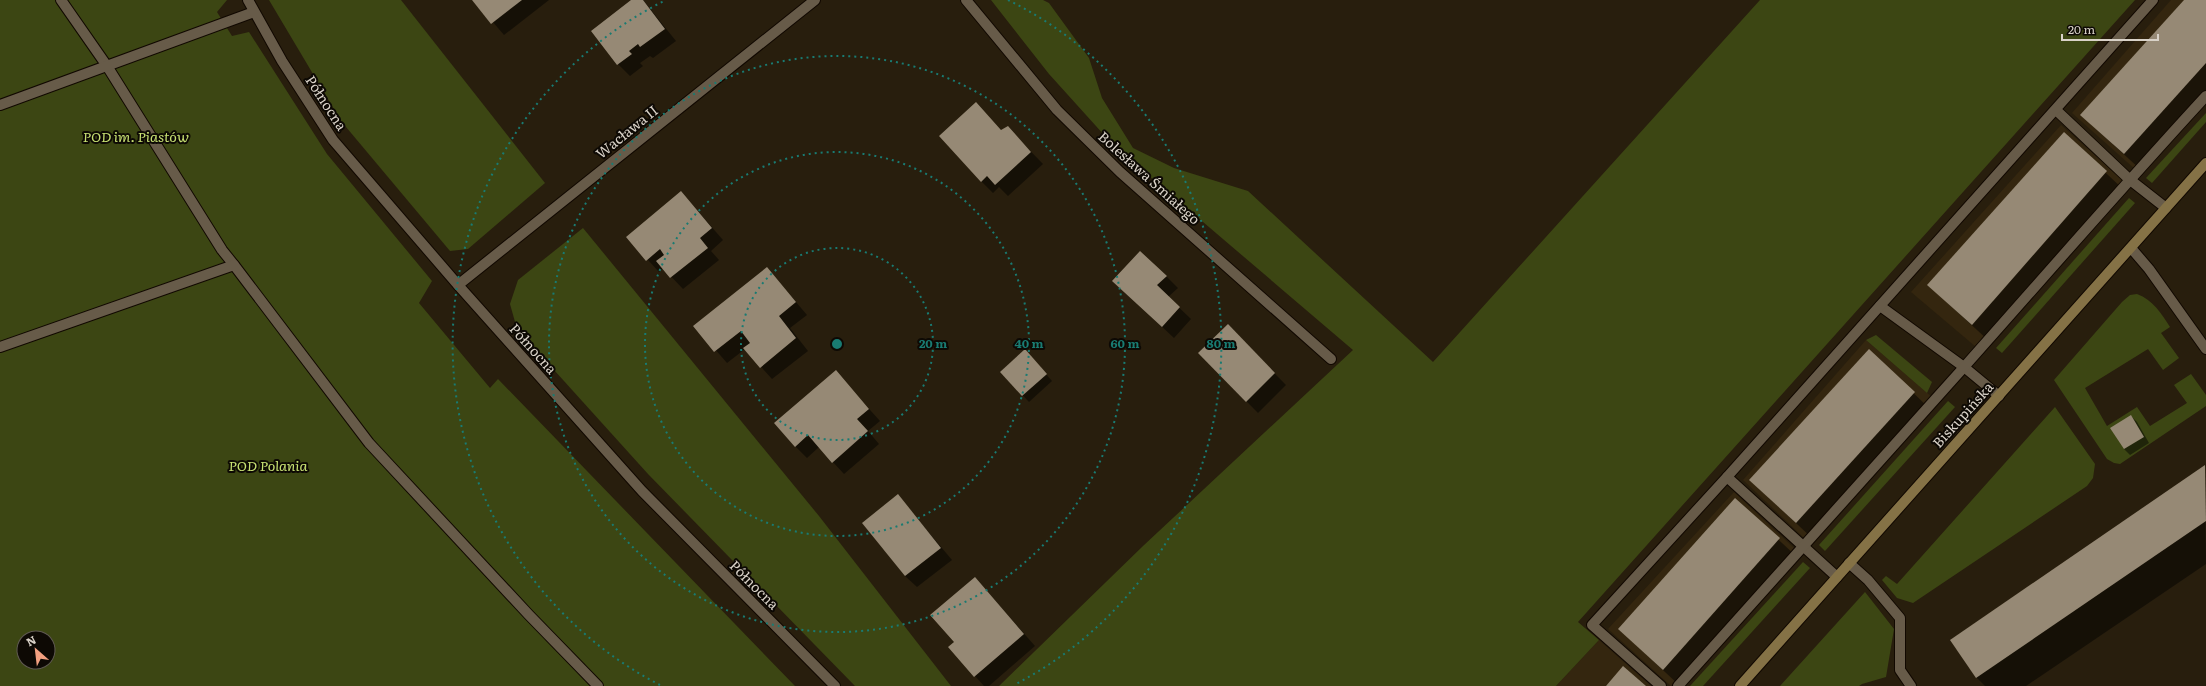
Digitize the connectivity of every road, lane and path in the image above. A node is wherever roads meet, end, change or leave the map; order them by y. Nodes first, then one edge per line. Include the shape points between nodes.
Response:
1 (61, 0) edge
2 (248, 0) edge
3 (814, 0) edge
4 (966, 0) edge
5 (2153, 0) edge
6 (254, 12) junction
7 (107, 66) junction
8 (2206, 96) edge
9 (0, 105) edge
10 (2056, 110) junction
11 (2206, 163) edge
12 (2129, 179) junction
13 (2166, 208) junction
14 (2131, 248) junction
15 (234, 265) junction
16 (458, 285) junction
17 (1880, 306) junction
18 (0, 347) edge
19 (2206, 350) edge
20 (1331, 359) dead end
21 (1964, 367) junction
22 (1999, 396) junction
23 (1727, 477) junction
24 (1802, 545) junction
25 (1849, 563) junction
26 (1838, 577) junction
27 (598, 686) edge
28 (835, 686) edge
29 (1661, 686) edge
30 (1678, 686) edge
31 (1740, 686) edge
32 (1911, 686) edge

1 - 7 street
2 - 6 street, Północna
3 - 16 street, Wacława II
4 - 20 street, Bolesława Śmiałego via 1057,110 1126,177
5 - 10 street
6 - 7 street
6 - 16 street, Północna via 282,62 333,140
7 - 9 street
7 - 15 street via 222,250
8 - 12 street
10 - 12 street
10 - 17 street
11 - 13 street, Biskupińska
12 - 13 street
12 - 21 street
13 - 14 street, Biskupińska
14 - 19 street via 2149,268
14 - 22 street, Biskupińska
15 - 18 street
15 - 27 street via 369,443
16 - 28 street, Północna via 642,491
17 - 21 street
17 - 23 street
21 - 22 street
21 - 24 street
22 - 25 street, Biskupińska
23 - 24 street
23 - 29 street via 1592,625
24 - 26 street
24 - 30 street
25 - 26 street, Biskupińska
25 - 32 street via 1868,580 1900,618 1900,670
26 - 31 street, Biskupińska

